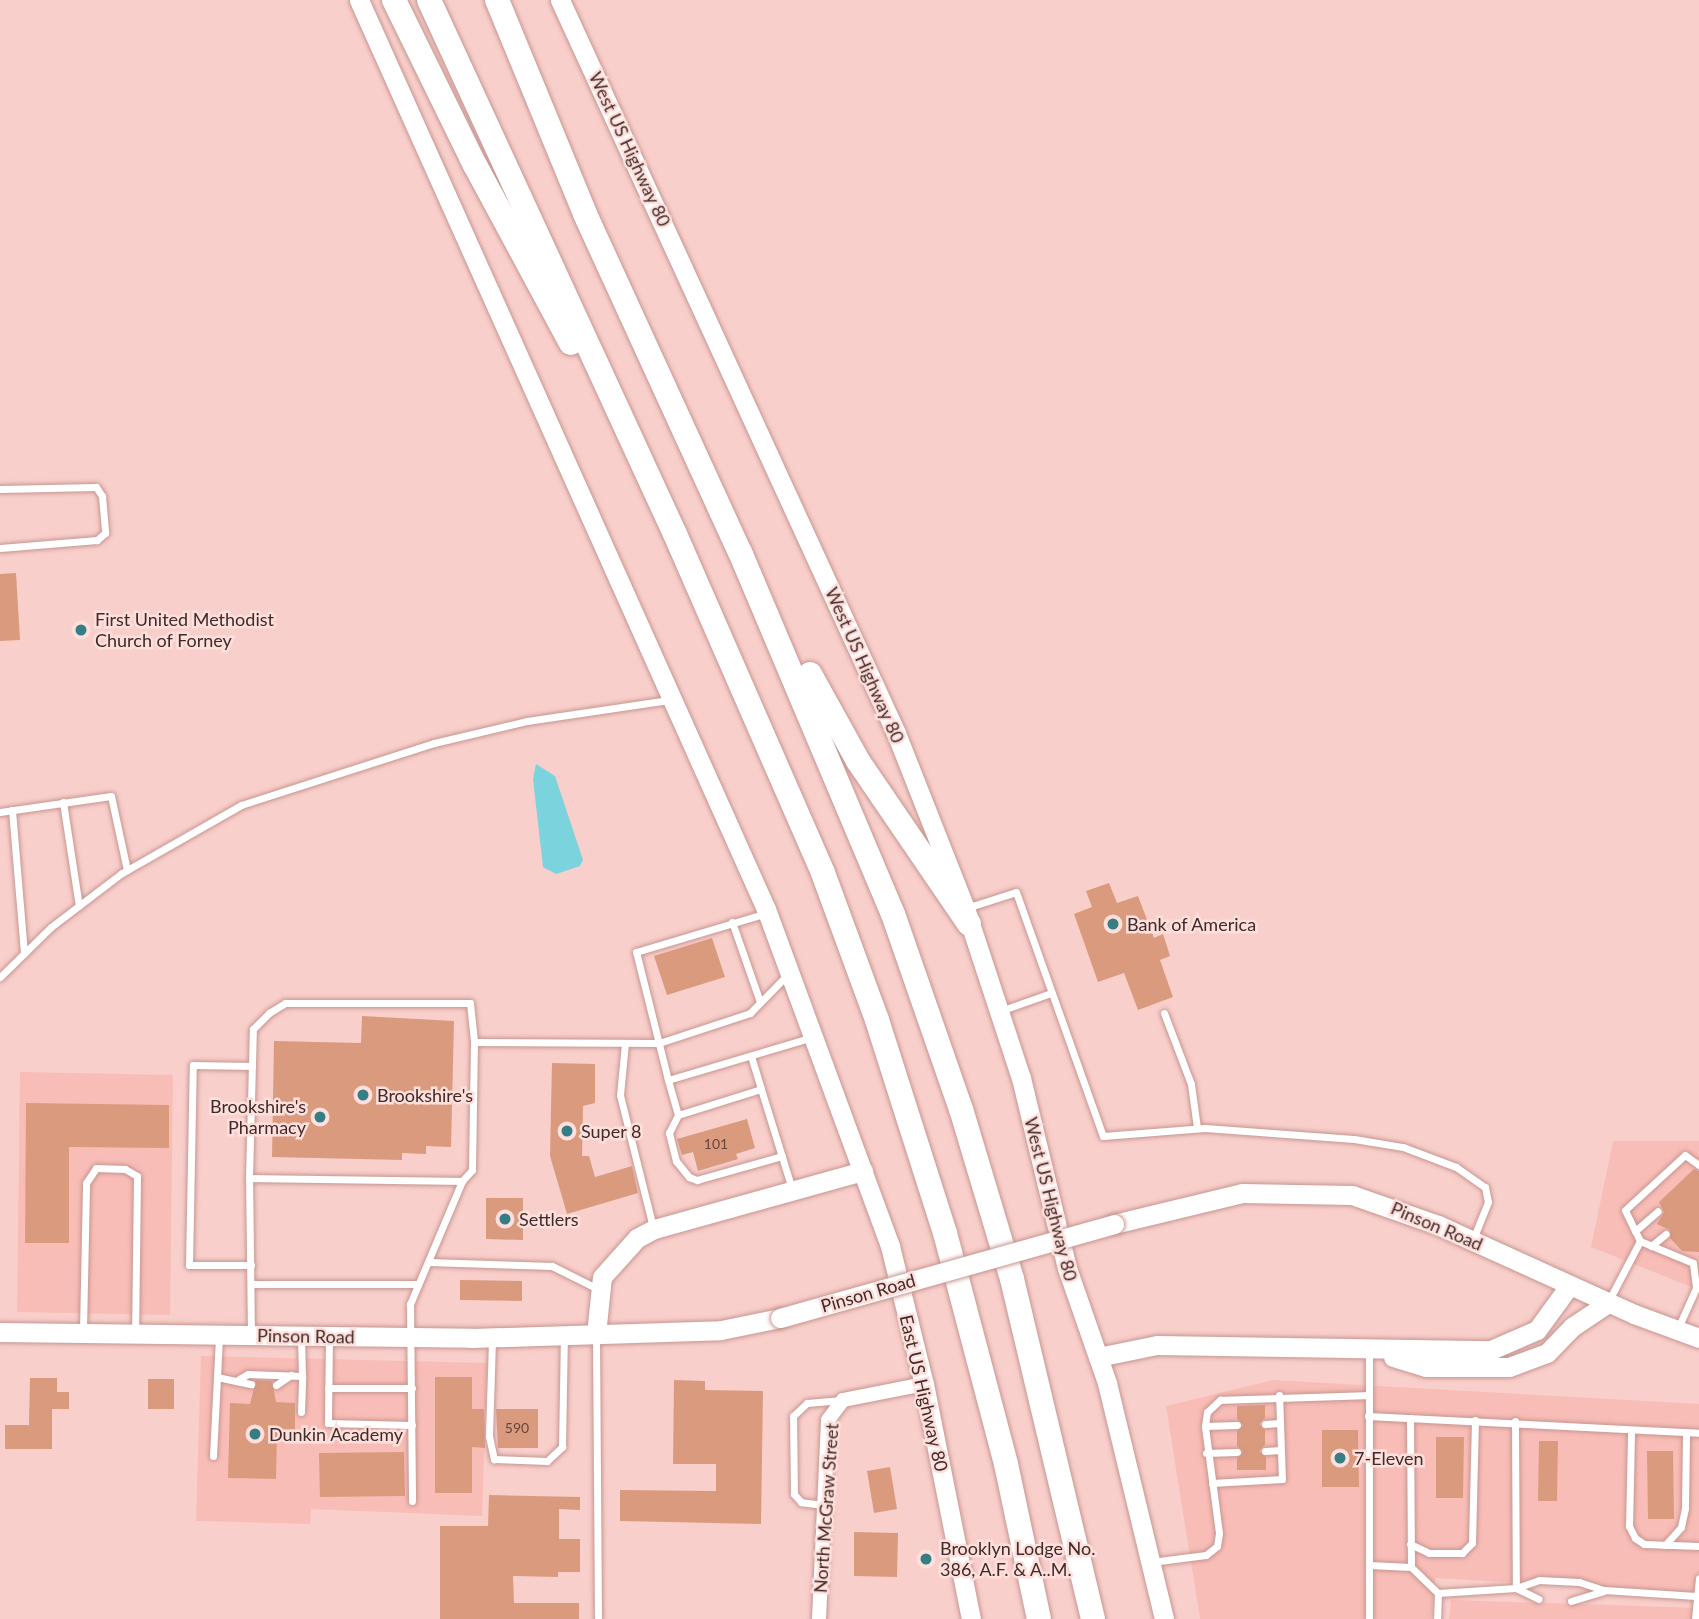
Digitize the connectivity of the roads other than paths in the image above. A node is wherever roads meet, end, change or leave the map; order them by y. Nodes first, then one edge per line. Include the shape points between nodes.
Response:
1 (359, 0) edge
2 (394, 0) edge
3 (429, 0) edge
4 (497, 0) edge
5 (560, 0) edge
6 (0, 489) edge
7 (675, 534) junction
8 (0, 548) edge
9 (740, 552) junction
10 (671, 699) junction
11 (63, 802) junction
12 (12, 810) junction
13 (0, 811) edge
14 (127, 870) junction
15 (79, 906) junction
16 (768, 913) junction
17 (967, 916) junction
18 (732, 922) junction
19 (24, 953) junction
20 (788, 974) junction
21 (0, 977) edge
22 (1051, 993) junction
23 (761, 1002) junction
24 (1000, 1011) junction
25 (1164, 1013) dead end
26 (811, 1038) junction
27 (474, 1042) junction
28 (659, 1042) junction
29 (625, 1043) junction
30 (751, 1056) junction
31 (252, 1066) junction
32 (668, 1080) junction
33 (761, 1089) junction
34 (678, 1115) junction
35 (1197, 1128) junction
36 (782, 1156) junction
37 (1699, 1165) edge
38 (863, 1171) junction
39 (249, 1178) junction
40 (463, 1181) junction
41 (792, 1190) junction
42 (1658, 1211) dead end
43 (654, 1229) junction
44 (1635, 1231) junction
45 (1666, 1234) dead end
46 (1473, 1240) junction
47 (1640, 1241) junction
48 (1651, 1246) junction
49 (1696, 1261) edge
50 (428, 1262) junction
51 (251, 1265) junction
52 (251, 1284) junction
53 (418, 1284) junction
54 (1569, 1286) junction
55 (600, 1290) junction
56 (1608, 1303) junction
57 (0, 1332) edge
58 (1676, 1332) junction
59 (83, 1333) junction
60 (135, 1334) junction
61 (596, 1334) junction
62 (219, 1335) junction
63 (564, 1335) junction
64 (251, 1336) junction
65 (301, 1336) junction
66 (329, 1336) junction
67 (412, 1338) junction
68 (493, 1338) junction
69 (1699, 1338) edge
70 (1369, 1350) junction
71 (1098, 1357) junction
72 (291, 1375) junction
73 (302, 1376) junction
74 (217, 1377) junction
75 (239, 1380) junction
76 (251, 1384) dead end
77 (924, 1384) junction
78 (276, 1385) dead end
79 (328, 1388) junction
80 (412, 1388) junction
81 (1279, 1395) junction
82 (1368, 1395) junction
83 (843, 1400) junction
84 (301, 1412) dead end
85 (1368, 1416) junction
86 (1410, 1418) junction
87 (1475, 1420) junction
88 (1515, 1421) junction
89 (1280, 1423) junction
90 (1237, 1424) dead end
91 (1265, 1424) dead end
92 (412, 1425) junction
93 (1205, 1426) junction
94 (1686, 1432) junction
95 (1630, 1433) junction
96 (1699, 1433) edge
97 (1281, 1450) junction
98 (1265, 1451) dead end
99 (1237, 1452) dead end
100 (1206, 1454) junction
101 (213, 1456) dead end
102 (1212, 1483) junction
103 (412, 1501) dead end
104 (825, 1505) junction
105 (1410, 1544) junction
106 (1665, 1545) junction
107 (1699, 1546) edge
108 (1150, 1562) junction
109 (1368, 1565) junction
110 (1411, 1567) junction
111 (1699, 1578) edge
112 (1516, 1588) junction
113 (1604, 1590) junction
114 (1438, 1593) junction
115 (1696, 1596) junction
116 (1539, 1599) dead end
117 (1571, 1601) dead end
118 (598, 1619) edge
119 (819, 1619) edge
120 (971, 1619) edge
121 (1039, 1619) edge
122 (1093, 1619) edge
123 (1164, 1619) edge
124 (1369, 1619) edge
125 (1437, 1619) edge
126 (1695, 1619) edge

1 - 10 main road
2 - 7 highway via 504,222
3 - 7 highway
4 - 9 highway via 585,214
5 - 17 main road, West US Highway 80 via 896,733
6 - 8 lane via 96,487 102,496 105,533 97,540
7 - 121 highway via 803,824 897,1079 970,1321
9 - 17 highway via 790,630 840,732
9 - 122 highway via 872,859 961,1110 1028,1339
10 - 14 lane via 527,721 318,777 241,804
10 - 16 main road
11 - 12 lane
11 - 14 lane via 111,796
11 - 15 lane
12 - 13 lane
12 - 19 lane
14 - 15 lane
15 - 19 lane
16 - 18 lane
16 - 20 main road
17 - 22 lane via 1016,892
17 - 24 main road, West US Highway 80
18 - 23 lane
18 - 28 lane via 636,952
19 - 21 lane
20 - 23 lane
20 - 26 main road
22 - 24 lane
22 - 35 lane via 1103,1136
23 - 28 lane via 750,1013
24 - 71 main road, West US Highway 80 via 1067,1268
25 - 35 lane via 1191,1084
26 - 30 lane
26 - 38 main road
27 - 29 lane
27 - 31 lane via 470,1003 285,1003 253,1029
27 - 40 lane via 472,1170
28 - 29 lane
28 - 32 lane
29 - 43 lane via 620,1095
30 - 32 lane
30 - 33 lane
31 - 39 lane
31 - 51 lane via 193,1065 189,1265
32 - 34 lane
33 - 34 lane
33 - 36 lane
34 - 36 lane via 669,1133 676,1161 689,1177 697,1180
35 - 46 lane via 1362,1140 1438,1159 1471,1174 1485,1187 1488,1202
36 - 41 lane
37 - 44 lane via 1685,1154 1625,1210
38 - 41 main road
38 - 77 main road, East US Highway 80 via 890,1246
39 - 40 lane
39 - 51 lane
40 - 50 lane
41 - 43 main road
42 - 44 lane
43 - 55 main road via 619,1253 602,1277
44 - 47 lane
45 - 48 lane
46 - 54 main road, Pinson Road
46 - 61 main road, Pinson Road, bridge via 1367,1198 1332,1193 1233,1195 780,1318 721,1330
47 - 48 lane
47 - 56 lane
48 - 49 lane
49 - 58 lane via 1696,1288
50 - 53 lane
50 - 55 lane via 552,1266
51 - 52 lane
52 - 53 lane
52 - 64 lane
53 - 67 lane via 410,1304
54 - 56 main road, Pinson Road
54 - 70 main road via 1537,1331 1504,1347 1465,1352
55 - 61 main road
56 - 58 main road, Pinson Road
56 - 70 main road via 1572,1327 1547,1353 1509,1367 1426,1367
57 - 59 main road, Pinson Road
58 - 69 main road, Pinson Road
59 - 60 main road, Pinson Road
59 - 60 lane via 86,1183 96,1168 125,1168 137,1176
60 - 62 main road, Pinson Road
61 - 63 main road, Pinson Road
61 - 118 lane
62 - 64 main road, Pinson Road
62 - 74 lane
63 - 68 main road, Pinson Road
63 - 68 lane via 562,1447 547,1461 494,1459 489,1436
64 - 65 main road, Pinson Road
65 - 66 main road, Pinson Road
65 - 73 lane
66 - 67 main road, Pinson Road
66 - 79 lane
67 - 68 main road, Pinson Road
67 - 80 lane
70 - 71 main road via 1157,1345
70 - 82 lane
71 - 108 main road
72 - 73 lane
72 - 75 lane via 248,1374
72 - 78 lane
73 - 84 lane
74 - 75 lane
74 - 101 lane
75 - 76 lane
77 - 83 street, North McGraw Street
77 - 120 main road, East US Highway 80
79 - 80 lane
79 - 92 lane via 328,1423
80 - 92 lane
81 - 82 lane
81 - 89 lane
81 - 93 lane via 1220,1400 1207,1412
82 - 85 lane
83 - 104 street, North McGraw Street via 828,1420
83 - 104 lane via 807,1403 793,1416 794,1494 812,1505
85 - 86 lane
85 - 109 lane
86 - 87 lane
86 - 105 lane
87 - 88 lane
87 - 105 lane via 1472,1543 1462,1553 1429,1553
88 - 95 lane
88 - 112 lane
89 - 91 lane
89 - 97 lane
90 - 93 lane
92 - 103 lane
93 - 100 lane
94 - 95 lane
94 - 96 lane
94 - 106 lane via 1685,1508 1681,1527
95 - 106 lane via 1629,1526 1644,1544
97 - 98 lane
97 - 102 lane via 1282,1479
99 - 100 lane
100 - 102 lane
102 - 108 lane via 1217,1546 1206,1555
104 - 119 street, North McGraw Street
105 - 110 lane
106 - 107 lane
108 - 123 main road
109 - 110 lane
109 - 124 lane
110 - 114 lane
111 - 115 lane
112 - 113 lane via 1539,1580 1579,1581
112 - 114 lane
112 - 116 lane
113 - 115 lane
113 - 117 lane
114 - 125 lane
115 - 126 lane

